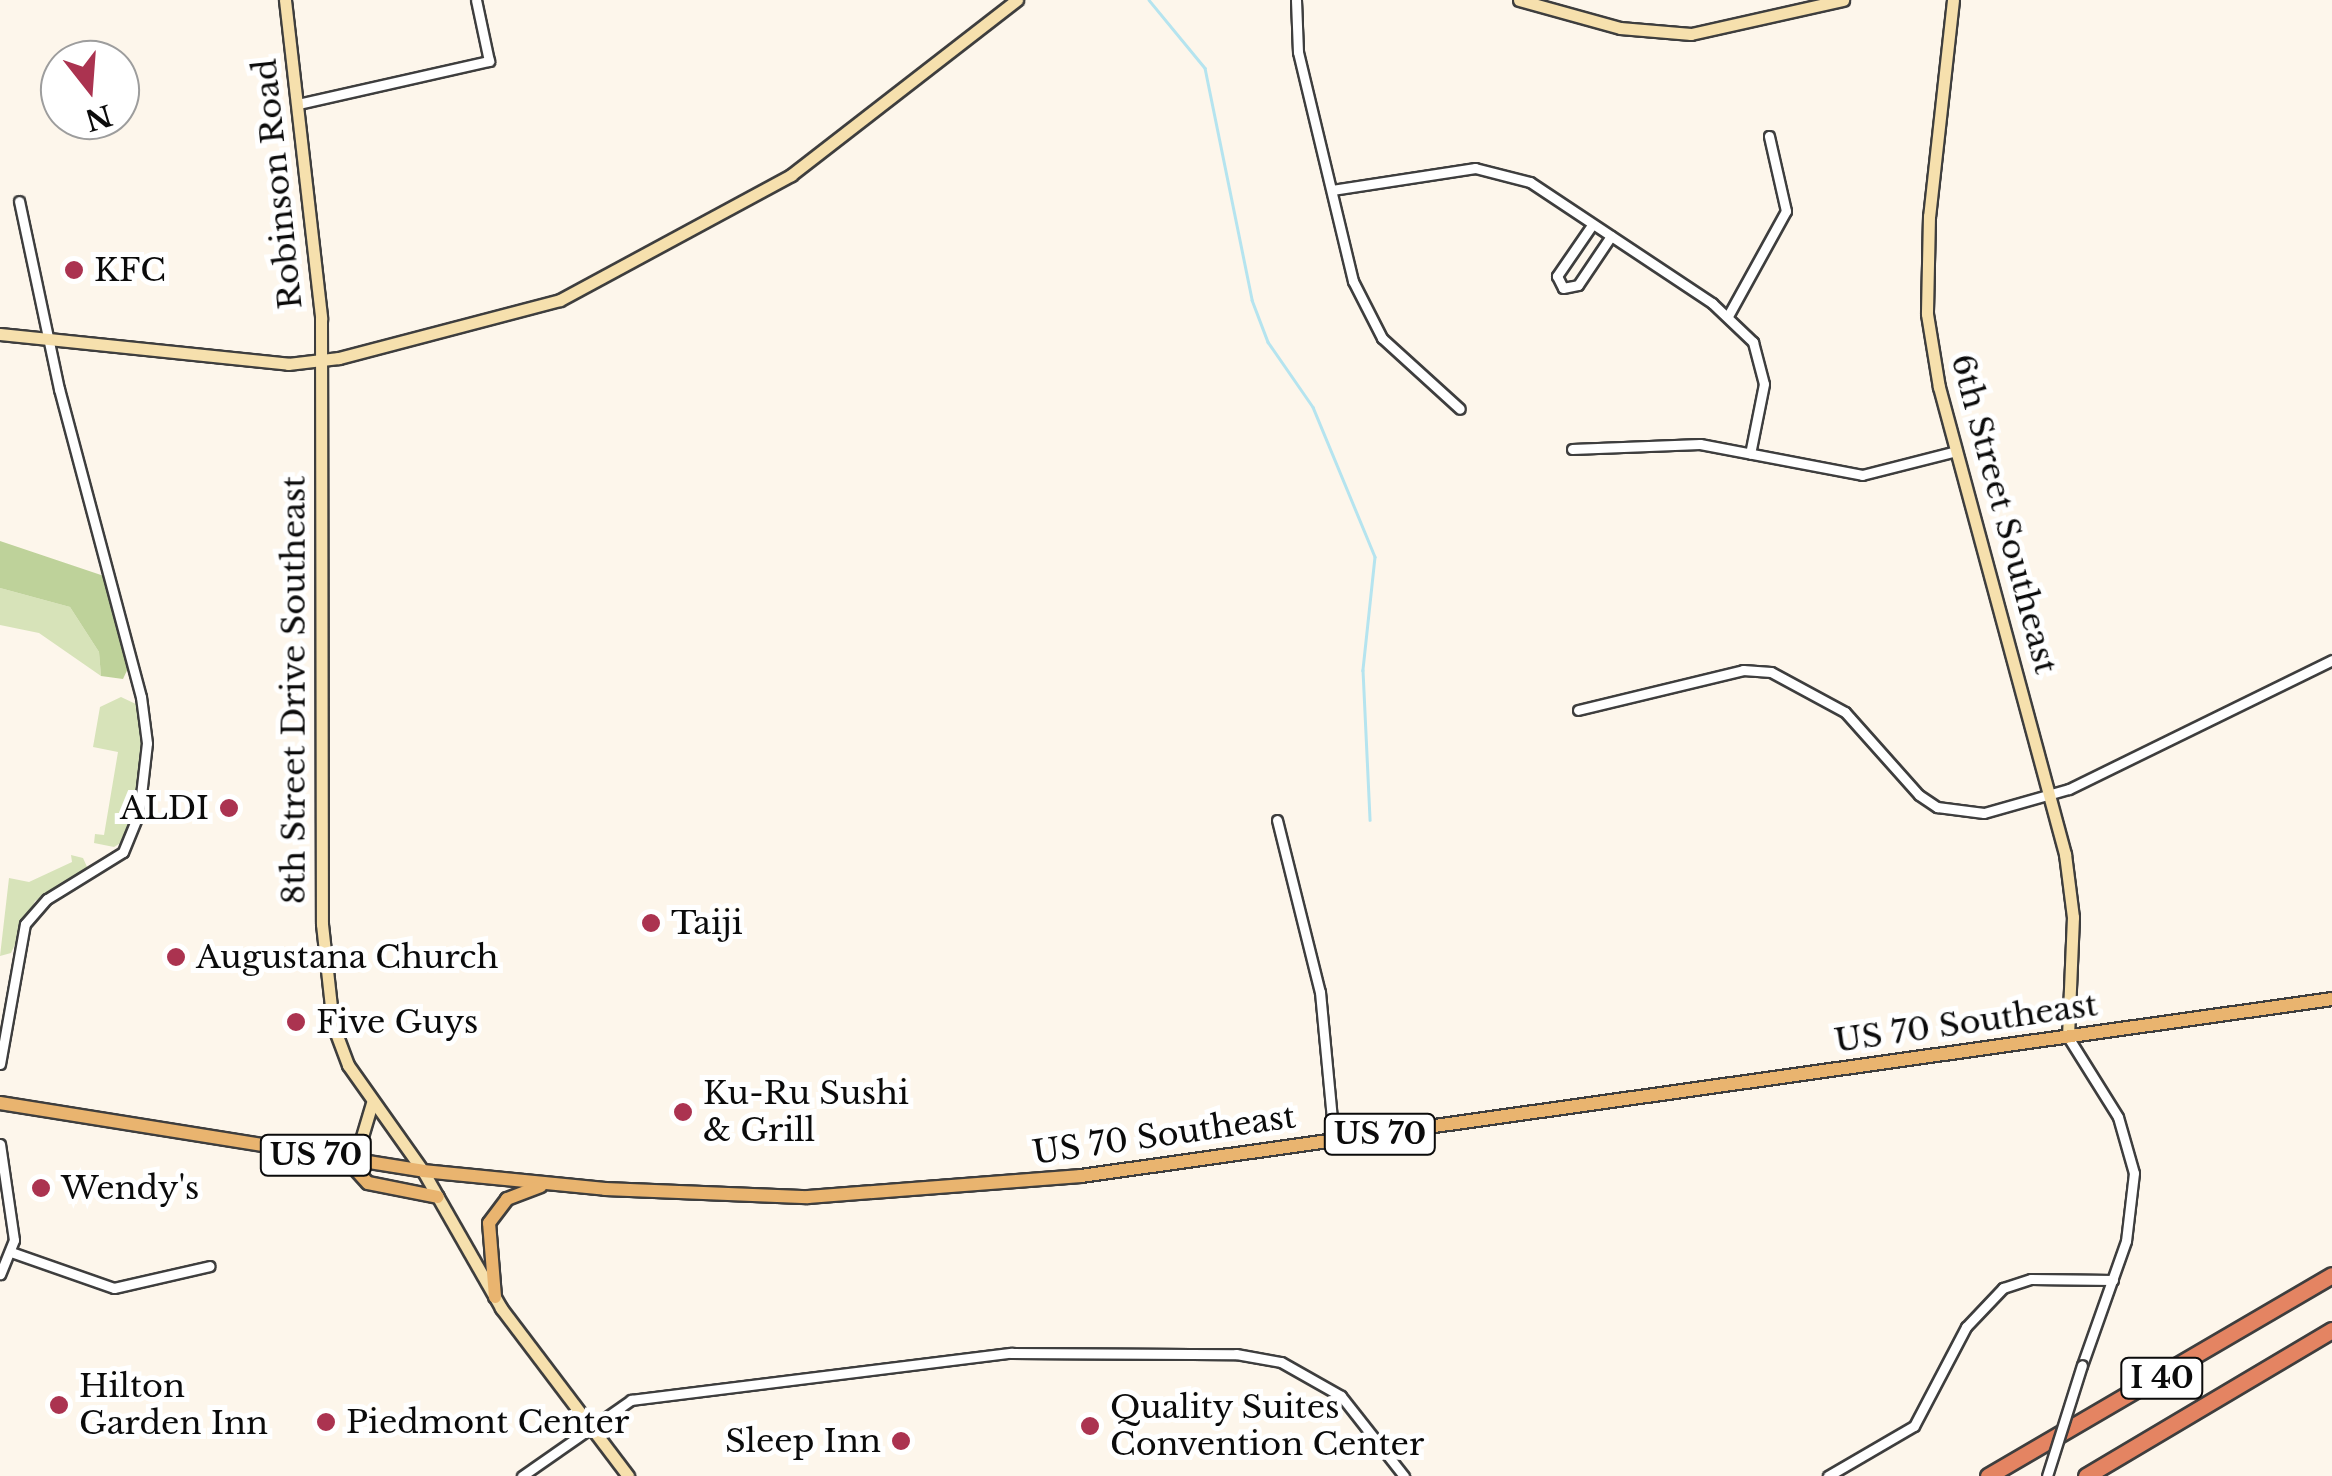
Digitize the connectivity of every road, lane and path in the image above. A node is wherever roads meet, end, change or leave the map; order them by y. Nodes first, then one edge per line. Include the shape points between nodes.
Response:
1 (285, 0) edge
2 (476, 0) edge
3 (1017, 0) edge
4 (1296, 0) edge
5 (1519, 0) edge
6 (1842, 0) edge
7 (1953, 0) edge
8 (1544, 5) edge
9 (298, 104) junction
10 (1769, 136) dead end
11 (1332, 190) junction
12 (19, 201) dead end
13 (1592, 225) junction
14 (1610, 236) junction
15 (1728, 316) junction
16 (0, 334) edge
17 (48, 341) junction
18 (320, 362) junction
19 (1460, 409) dead end
20 (1572, 450) dead end
21 (1956, 451) junction
22 (1750, 454) junction
23 (2332, 660) edge
24 (1578, 710) dead end
25 (2051, 797) junction
26 (1277, 820) dead end
27 (2332, 999) edge
28 (2068, 1037) junction
29 (0, 1064) edge
30 (0, 1102) edge
31 (372, 1102) junction
32 (1334, 1140) junction
33 (0, 1144) edge
34 (351, 1160) junction
35 (423, 1170) junction
36 (551, 1183) junction
37 (438, 1197) junction
38 (12, 1252) junction
39 (210, 1266) dead end
40 (0, 1274) edge
41 (2332, 1275) edge
42 (2113, 1280) junction
43 (495, 1298) junction
44 (2332, 1330) edge
45 (588, 1424) junction
46 (522, 1476) edge
47 (628, 1476) edge
48 (1404, 1476) edge
49 (1828, 1476) edge
50 (1988, 1476) edge
51 (2046, 1476) edge
52 (2086, 1476) edge

1 - 9 street, Robinson Road
2 - 9 street via 490,61
3 - 18 street via 825,152 594,286 520,312
4 - 11 street via 1298,52
5 - 8 street
6 - 8 street via 1691,34 1620,28
7 - 21 street, 6th Street Southeast via 1926,277 1930,344
9 - 18 street, Robinson Road
10 - 15 street via 1786,211
11 - 13 street via 1454,170 1496,170 1530,182
11 - 19 street via 1348,266 1368,317
12 - 17 street
13 - 14 street
13 - 14 street via 1558,276 1563,288 1578,284
14 - 15 street
15 - 22 street via 1753,342 1763,368
16 - 17 street
17 - 18 street via 243,363
17 - 29 street via 134,665 147,743 139,813 122,852 47,899 26,924
18 - 31 street, 8th Street Drive Southeast via 323,953 336,1035
20 - 22 street via 1700,444
21 - 22 street via 1862,475
21 - 25 street, 6th Street Southeast
23 - 25 street
24 - 25 street via 1744,670 1771,672 1845,712 1937,806 1984,813
25 - 28 street, 6th Street Southeast via 2072,898
26 - 32 street via 1320,992
27 - 28 main road, US 70 Southeast / US 70
28 - 32 main road, US 70 Southeast / US 70
28 - 42 street via 2118,1116 2132,1154 2133,1210
30 - 34 main road, US 70 Southeast / US 70
31 - 34 street
31 - 35 street, 8th Street Drive Southeast
32 - 36 main road, US 70 Southeast / US 70 via 1080,1176 892,1192 728,1195
33 - 38 street
34 - 35 main road, US 70 Southeast / US 70
34 - 37 main road via 368,1183
35 - 36 main road, US 70 Southeast / US 70
35 - 37 street, 8th Street Drive Southeast
36 - 43 main road via 507,1199 489,1222
37 - 43 street, 8th Street Drive Southeast
38 - 39 street via 114,1288
38 - 40 street
41 - 50 highway, I 40
42 - 49 street via 2031,1278 2004,1288 1966,1327 1914,1426
42 - 51 street, bridge
43 - 45 street, 8th Street Drive Southeast
44 - 52 highway, I 40
45 - 46 street
45 - 47 street, 8th Street Drive Southeast
45 - 48 street via 636,1398 960,1357 1236,1354 1281,1362 1328,1386

